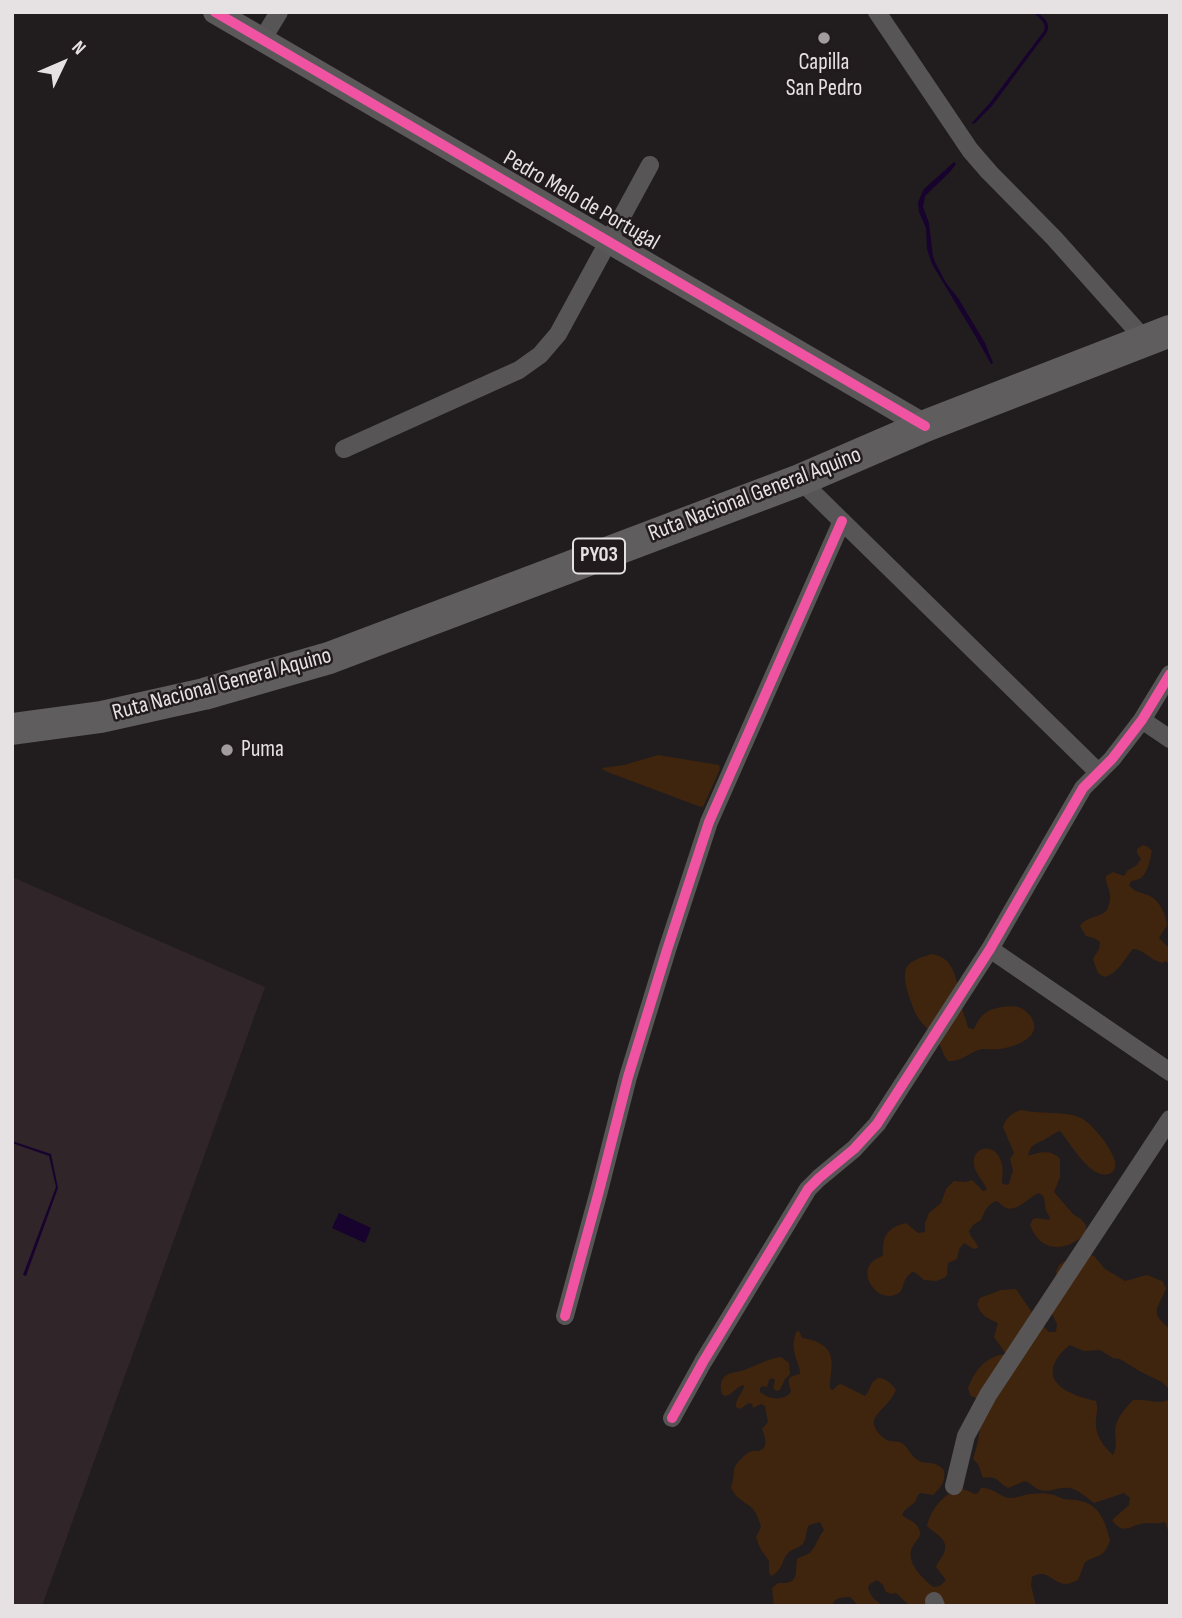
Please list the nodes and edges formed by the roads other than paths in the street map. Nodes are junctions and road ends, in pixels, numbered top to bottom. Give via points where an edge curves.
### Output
1 (215, 12) edge
2 (279, 12) edge
3 (877, 12) edge
4 (262, 40) junction
5 (650, 165) dead end
6 (608, 241) junction
7 (1158, 336) edge
8 (925, 426) junction
9 (344, 449) dead end
10 (800, 480) junction
11 (842, 522) junction
12 (1170, 674) edge
13 (1142, 720) junction
14 (13, 728) edge
15 (1170, 739) edge
16 (1098, 772) junction
17 (990, 948) junction
18 (1170, 1072) edge
19 (1170, 1119) edge
20 (565, 1316) dead end
21 (672, 1418) dead end
22 (954, 1486) dead end

1 - 4 street, Pedro Melo de Portugal
2 - 4 street
3 - 7 street via 989,172
4 - 6 street, Pedro Melo de Portugal
5 - 6 street
6 - 8 street, Pedro Melo de Portugal
6 - 9 street via 558,334 540,355 519,370
7 - 8 highway, Ruta Nacional General Aquino / PY03
8 - 10 highway, Ruta Nacional General Aquino / PY03
10 - 11 street
10 - 14 highway, Ruta Nacional General Aquino / PY03 via 317,662 101,717
11 - 16 street
11 - 20 street via 709,822 628,1077
12 - 13 street
13 - 15 street
13 - 16 street
16 - 17 street via 1083,788
17 - 18 street
17 - 21 street via 877,1124 808,1189
19 - 22 street via 988,1395 966,1436

